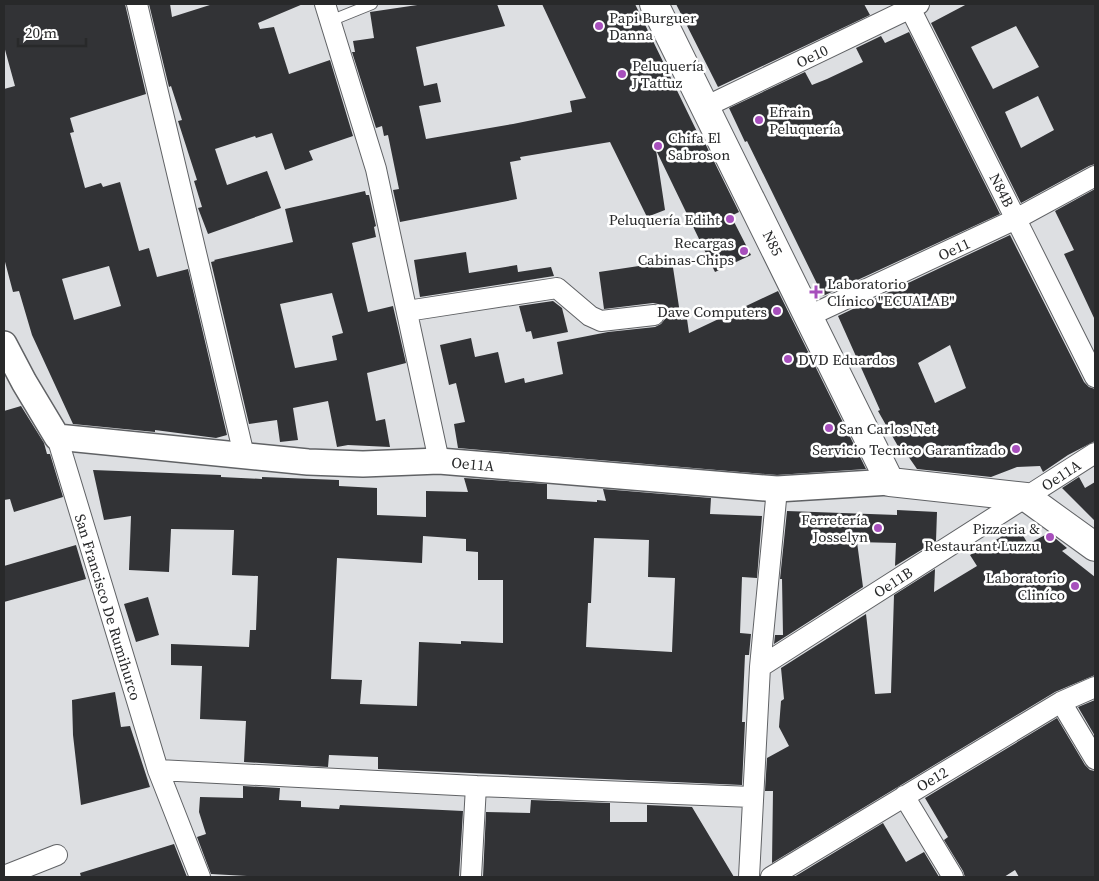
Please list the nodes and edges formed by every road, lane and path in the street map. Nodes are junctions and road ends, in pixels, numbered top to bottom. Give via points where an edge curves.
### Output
1 (137, 4) edge
2 (372, 4) edge
3 (654, 4) edge
4 (912, 5) edge
5 (328, 13) edge
6 (705, 107) junction
7 (1095, 176) edge
8 (1016, 219) junction
9 (407, 311) junction
10 (654, 315) dead end
11 (809, 316) junction
12 (4, 344) edge
13 (1095, 377) edge
14 (57, 437) junction
15 (1095, 453) edge
16 (244, 455) junction
17 (439, 461) junction
18 (890, 482) junction
19 (777, 488) junction
20 (1026, 497) junction
21 (1095, 547) edge
22 (760, 667) junction
23 (1095, 687) edge
24 (1061, 702) junction
25 (1095, 759) edge
26 (158, 770) junction
27 (476, 786) junction
28 (904, 796) junction
29 (752, 798) junction
30 (57, 856) dead end
31 (4, 876) edge
32 (200, 877) edge
33 (471, 877) edge
34 (749, 877) edge
35 (771, 877) edge
36 (953, 877) edge

1 - 16 street
2 - 5 lane
3 - 6 main road, N85
4 - 6 street, Oe10
4 - 8 street, N84B
5 - 9 street via 376,169
6 - 11 main road, N85
7 - 8 street, Oe11
8 - 11 street, Oe11
8 - 13 street, N84B
9 - 10 street via 557,288 590,316 601,321
9 - 17 street
11 - 18 main road, N85
12 - 14 street, San Francisco De Rumihurco
14 - 16 street, Oe11A
14 - 26 street, San Francisco De Rumihurco
15 - 20 street, Oe11A
16 - 17 street, Oe11A via 363,464
17 - 19 street, Oe11A
18 - 19 street, Oe11A
18 - 20 main road
19 - 22 street
20 - 21 main road
20 - 22 street, Oe11B
22 - 29 street
23 - 24 street, Oe12
24 - 25 street
24 - 28 street, Oe12
26 - 27 street
26 - 32 street, San Francisco De Rumihurco
27 - 29 street
27 - 33 street
28 - 35 street, Oe12
28 - 36 street
29 - 34 street
30 - 31 street

